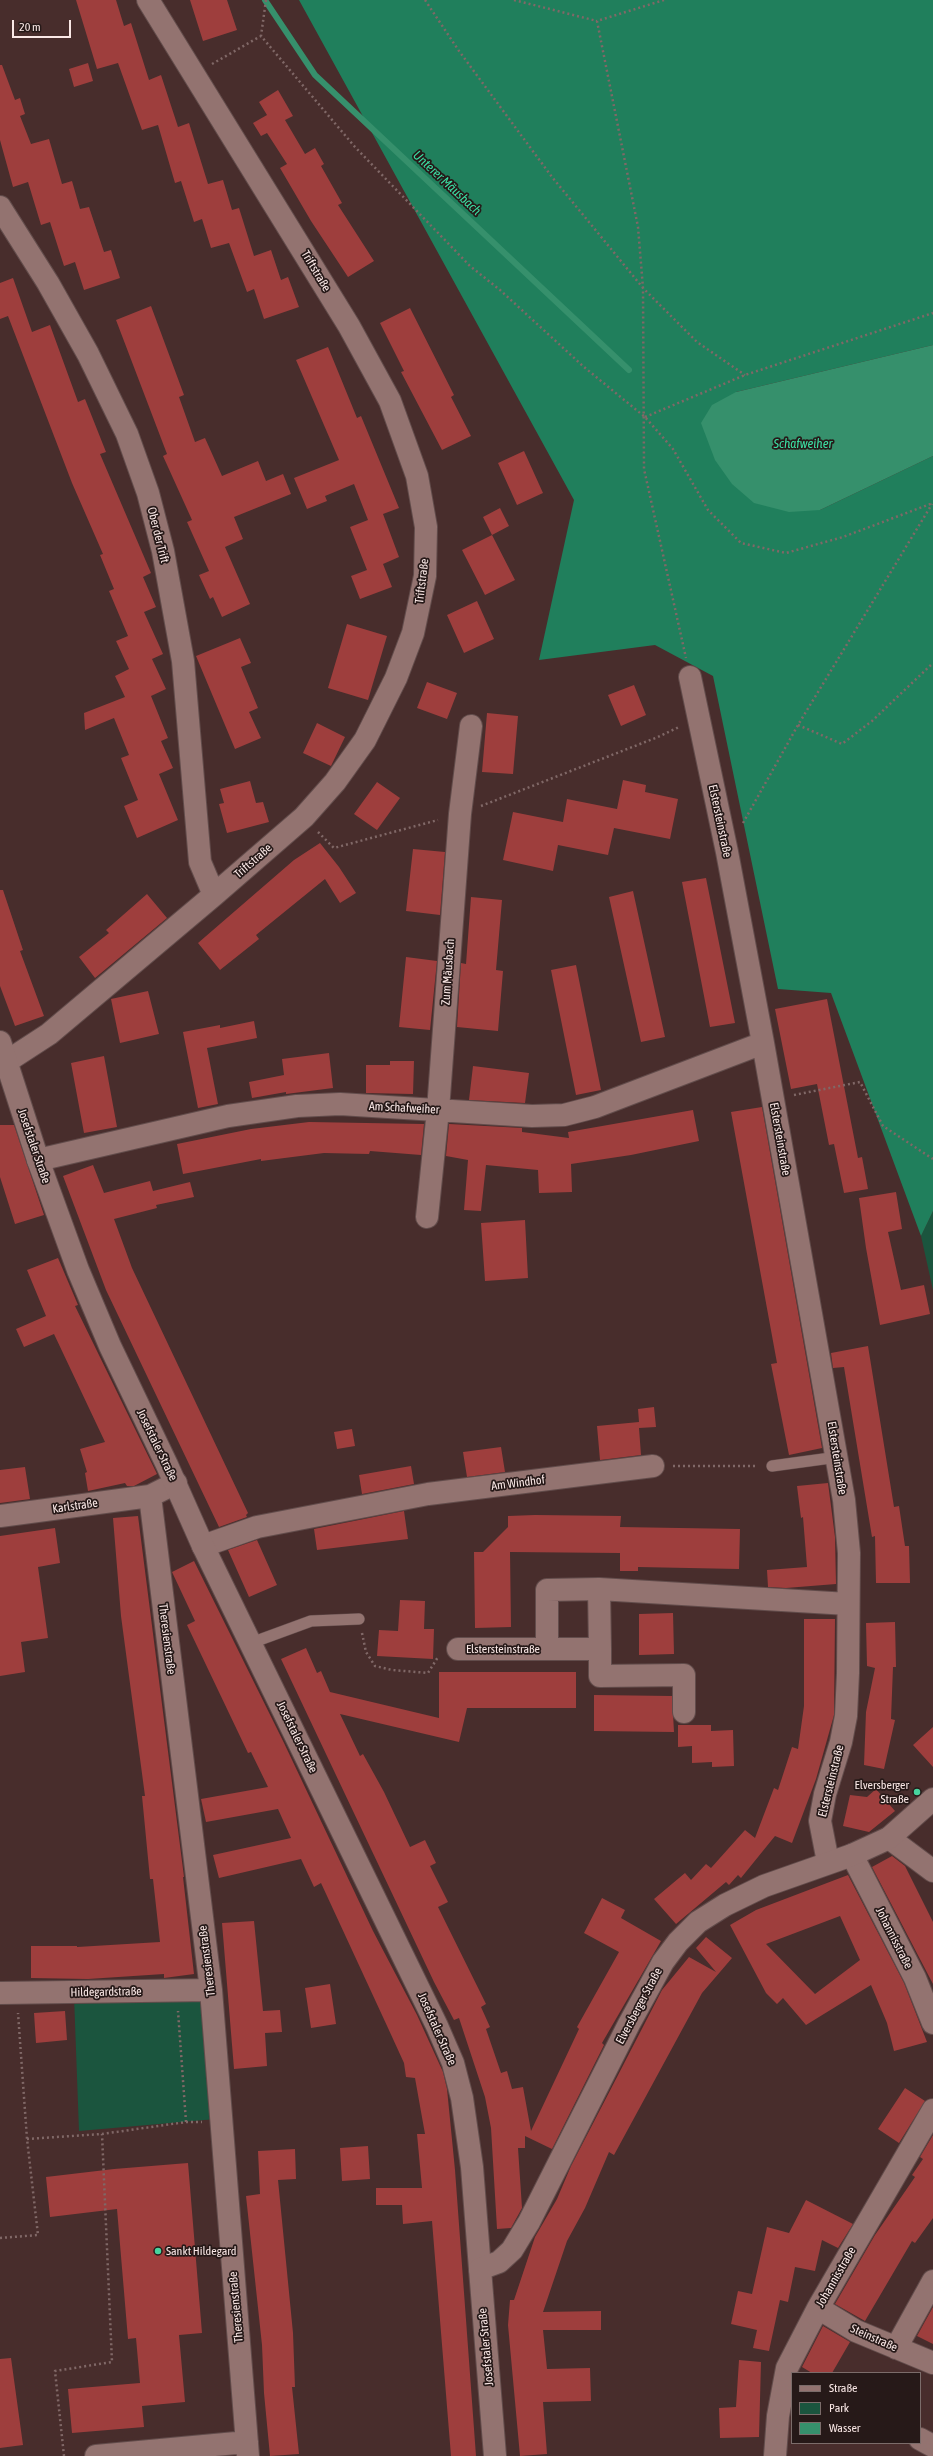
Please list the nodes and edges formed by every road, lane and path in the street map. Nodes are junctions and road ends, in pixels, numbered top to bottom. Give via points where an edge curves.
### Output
1 (148, 0) edge
2 (266, 0) edge
3 (425, 0) edge
4 (514, 0) edge
5 (664, 0) edge
6 (597, 20) junction
7 (261, 36) junction
8 (194, 74) junction
9 (0, 207) edge
10 (643, 288) junction
11 (933, 313) edge
12 (745, 375) junction
13 (644, 417) junction
14 (933, 504) edge
15 (933, 663) edge
16 (690, 677) joint
17 (697, 718) junction
18 (798, 725) junction
19 (471, 726) dead end
20 (460, 814) junction
21 (304, 817) junction
22 (727, 852) junction
23 (214, 895) junction
24 (763, 1043) junction
25 (3, 1052) edge
26 (773, 1099) junction
27 (10, 1103) edge
28 (438, 1110) junction
29 (933, 1159) edge
30 (38, 1160) junction
31 (427, 1217) dead end
32 (838, 1457) junction
33 (653, 1466) joint
34 (772, 1466) joint
35 (176, 1483) junction
36 (150, 1496) junction
37 (0, 1516) edge
38 (203, 1546) junction
39 (599, 1589) junction
40 (848, 1604) junction
41 (359, 1619) joint
42 (251, 1643) junction
43 (600, 1648) junction
44 (458, 1649) joint
45 (547, 1649) junction
46 (684, 1712) dead end
47 (933, 1799) edge
48 (888, 1838) junction
49 (852, 1855) junction
50 (828, 1862) junction
51 (933, 1871) edge
52 (211, 1990) junction
53 (176, 1991) junction
54 (8, 1993) edge
55 (933, 2023) edge
56 (931, 2120) edge
57 (102, 2134) junction
58 (28, 2139) junction
59 (0, 2238) edge
60 (480, 2269) junction
61 (933, 2281) edge
62 (818, 2308) junction
63 (896, 2348) junction
64 (933, 2363) edge
65 (793, 2370) edge
66 (791, 2376) edge
67 (921, 2440) edge
68 (933, 2446) edge
69 (247, 2449) edge
70 (64, 2456) edge
71 (96, 2456) edge
72 (495, 2456) edge
73 (775, 2456) edge

1 - 8 street, Triftstraße
2 - 7 path
3 - 10 path via 459,51 552,177
4 - 6 path
5 - 6 path
6 - 10 path via 638,228
7 - 8 path
7 - 13 path via 360,152 470,266
8 - 21 street, Triftstraße via 349,326 390,401 417,476 426,527 425,576 413,633 396,678 365,740 335,782
9 - 23 street, Ober der Trift via 48,283 88,354 126,434 148,493 163,552 183,661 200,862
10 - 12 path via 697,342
10 - 13 path
11 - 12 path
12 - 13 path
13 - 14 path via 673,449 708,510 741,543 786,553 843,537
13 - 16 path via 644,469
14 - 18 path
15 - 18 path via 872,721 842,744
16 - 17 street, Elstersteinstraße
17 - 20 path via 658,737
17 - 22 street, Elstersteinstraße
18 - 22 path
19 - 20 street, Zum Mäusbach
20 - 21 path via 334,848
20 - 28 street, Zum Mäusbach
21 - 23 street, Triftstraße
22 - 24 street, Elstersteinstraße
23 - 25 street, Triftstraße via 49,1034
24 - 26 street, Elstersteinstraße
24 - 28 street, Am Schafweiher via 595,1107 564,1115 532,1116
25 - 27 street, Josefstaler Straße
26 - 29 path via 860,1082 883,1126
26 - 32 street, Elstersteinstraße
27 - 30 street, Josefstaler Straße
28 - 30 street, Am Schafweiher via 340,1104 297,1106 228,1116
28 - 31 street, Zum Mäusbach
30 - 35 street, Josefstaler Straße via 78,1270 110,1346
32 - 34 lane
32 - 40 street, Elstersteinstraße via 847,1525
33 - 34 path
33 - 38 street, Am Windhof via 428,1494 258,1527
35 - 36 street
35 - 38 street, Josefstaler Straße
36 - 37 street, Karlstraße
36 - 52 street, Theresienstraße
38 - 42 street, Josefstaler Straße
39 - 40 street, Elstersteinstraße
39 - 43 street
39 - 45 street, Elstersteinstraße via 547,1590
40 - 50 street, Elstersteinstraße via 846,1716 820,1821
41 - 42 lane via 311,1621
41 - 44 path via 366,1652 375,1666 428,1673 443,1649
42 - 60 street, Josefstaler Straße via 453,2063 462,2098 472,2167
43 - 45 street, Elstersteinstraße
43 - 46 street via 600,1676 684,1676
44 - 45 street, Elstersteinstraße
47 - 48 street, Elversberger Straße
48 - 49 street, Elversberger Straße
48 - 51 street
49 - 50 street, Elversberger Straße
49 - 55 street, Johannisstraße via 915,1978
50 - 60 street, Elversberger Straße via 764,1886 725,1905 698,1922 678,1942 663,1962 628,2024 529,2222 512,2250 499,2262
52 - 53 street, Hildegardstraße
52 - 69 street, Theresienstraße
53 - 54 street, Hildegardstraße
53 - 57 path via 186,2122
54 - 58 path
56 - 62 street, Johannisstraße
57 - 58 path
57 - 70 path via 112,2362 55,2371
58 - 59 path via 38,2235
60 - 72 street, Josefstaler Straße
61 - 63 street
62 - 63 street, Steinstraße via 856,2331
62 - 65 street, Johannisstraße
63 - 64 street, Steinstraße
66 - 73 street, Johannisstraße via 778,2416
67 - 68 street
69 - 71 street

